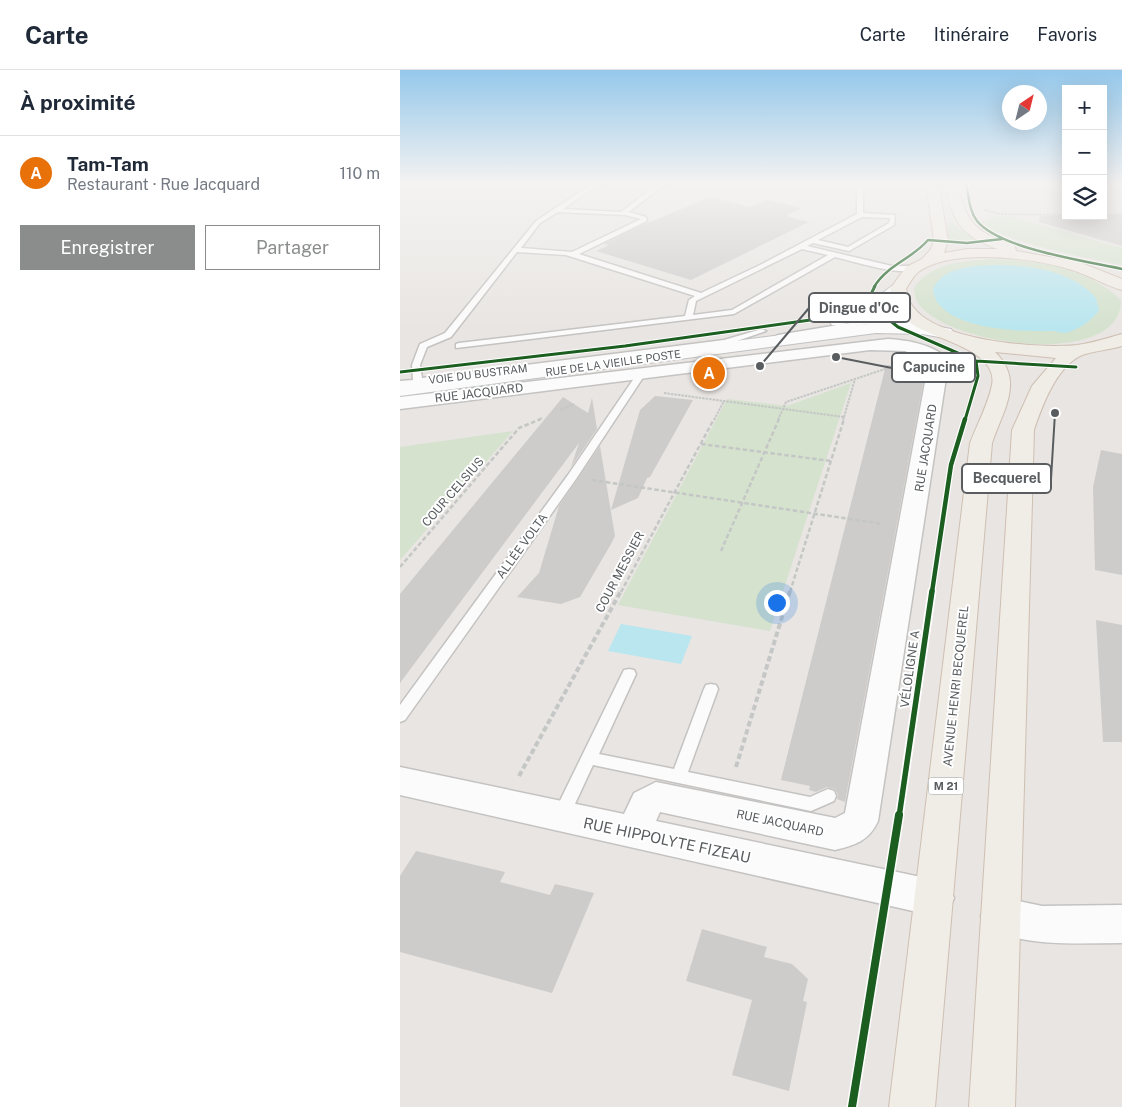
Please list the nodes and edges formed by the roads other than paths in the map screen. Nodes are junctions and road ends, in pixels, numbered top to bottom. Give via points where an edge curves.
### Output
1 (529, 232) edge
2 (619, 232) edge
3 (828, 232) edge
4 (878, 232) edge
5 (940, 232) edge
6 (975, 232) edge
7 (812, 241) junction
8 (798, 249) junction
9 (514, 250) junction
10 (572, 255) junction
11 (1035, 256) junction
12 (829, 257) junction
13 (921, 265) junction
14 (1121, 282) edge
15 (899, 286) junction
16 (701, 296) junction
17 (688, 318) junction
18 (923, 322) junction
19 (945, 333) junction
20 (755, 338) junction
21 (970, 342) junction
22 (1119, 342) edge
23 (459, 346) dead end
24 (1075, 351) junction
25 (642, 373) junction
26 (409, 383) edge
27 (400, 403) edge
28 (629, 674) dead end
29 (711, 689) dead end
30 (400, 716) edge
31 (589, 758) junction
32 (679, 776) junction
33 (400, 781) edge
34 (828, 796) dead end
35 (560, 817) junction
36 (634, 833) junction
37 (935, 898) junction
38 (1000, 916) junction
39 (1122, 924) edge
40 (912, 1107) edge
41 (992, 1107) edge

1 - 9 lane
2 - 10 lane
3 - 7 lane
4 - 7 lane via 849,249
5 - 13 main road via 938,250
6 - 11 main road via 989,241
7 - 8 lane
8 - 12 lane
8 - 16 lane
9 - 10 lane via 562,251
9 - 26 lane via 448,335 423,346
10 - 16 lane
11 - 13 main road via 976,253 949,256
11 - 14 main road via 1083,266
12 - 13 lane via 892,268
12 - 15 lane via 894,277
12 - 17 lane via 738,312
13 - 15 main road
15 - 18 main road via 898,296 902,303
15 - 20 main road, RUE DE LA VIEILLE POSTE via 885,302 860,315
16 - 17 lane via 692,301
17 - 23 lane
18 - 19 main road
18 - 20 lane via 868,322
19 - 20 main road, RUE DE LA VIEILLE POSTE via 890,326
19 - 21 main road
20 - 26 main road, RUE DE LA VIEILLE POSTE
21 - 24 main road via 1023,351
21 - 37 main road, AVENUE HENRI BECQUEREL / M 21 via 996,364 1003,378 982,443
22 - 24 main road
24 - 38 main road via 1053,369 1038,389 1023,430
25 - 27 street, RUE JACQUARD
25 - 30 lane, ALLÉE VOLTA via 572,477
25 - 36 street, RUE JACQUARD via 894,343 932,354 939,365 861,821 851,830 835,834 656,797 646,803
28 - 31 lane
29 - 32 lane
31 - 32 lane
31 - 35 lane
32 - 34 lane via 811,804
33 - 35 street, RUE HIPPOLYTE FIZEAU
35 - 36 street, RUE HIPPOLYTE FIZEAU
36 - 37 street, RUE HIPPOLYTE FIZEAU
37 - 40 main road, AVENUE HENRI BECQUEREL / M 21
38 - 39 street via 1042,925
38 - 41 main road

